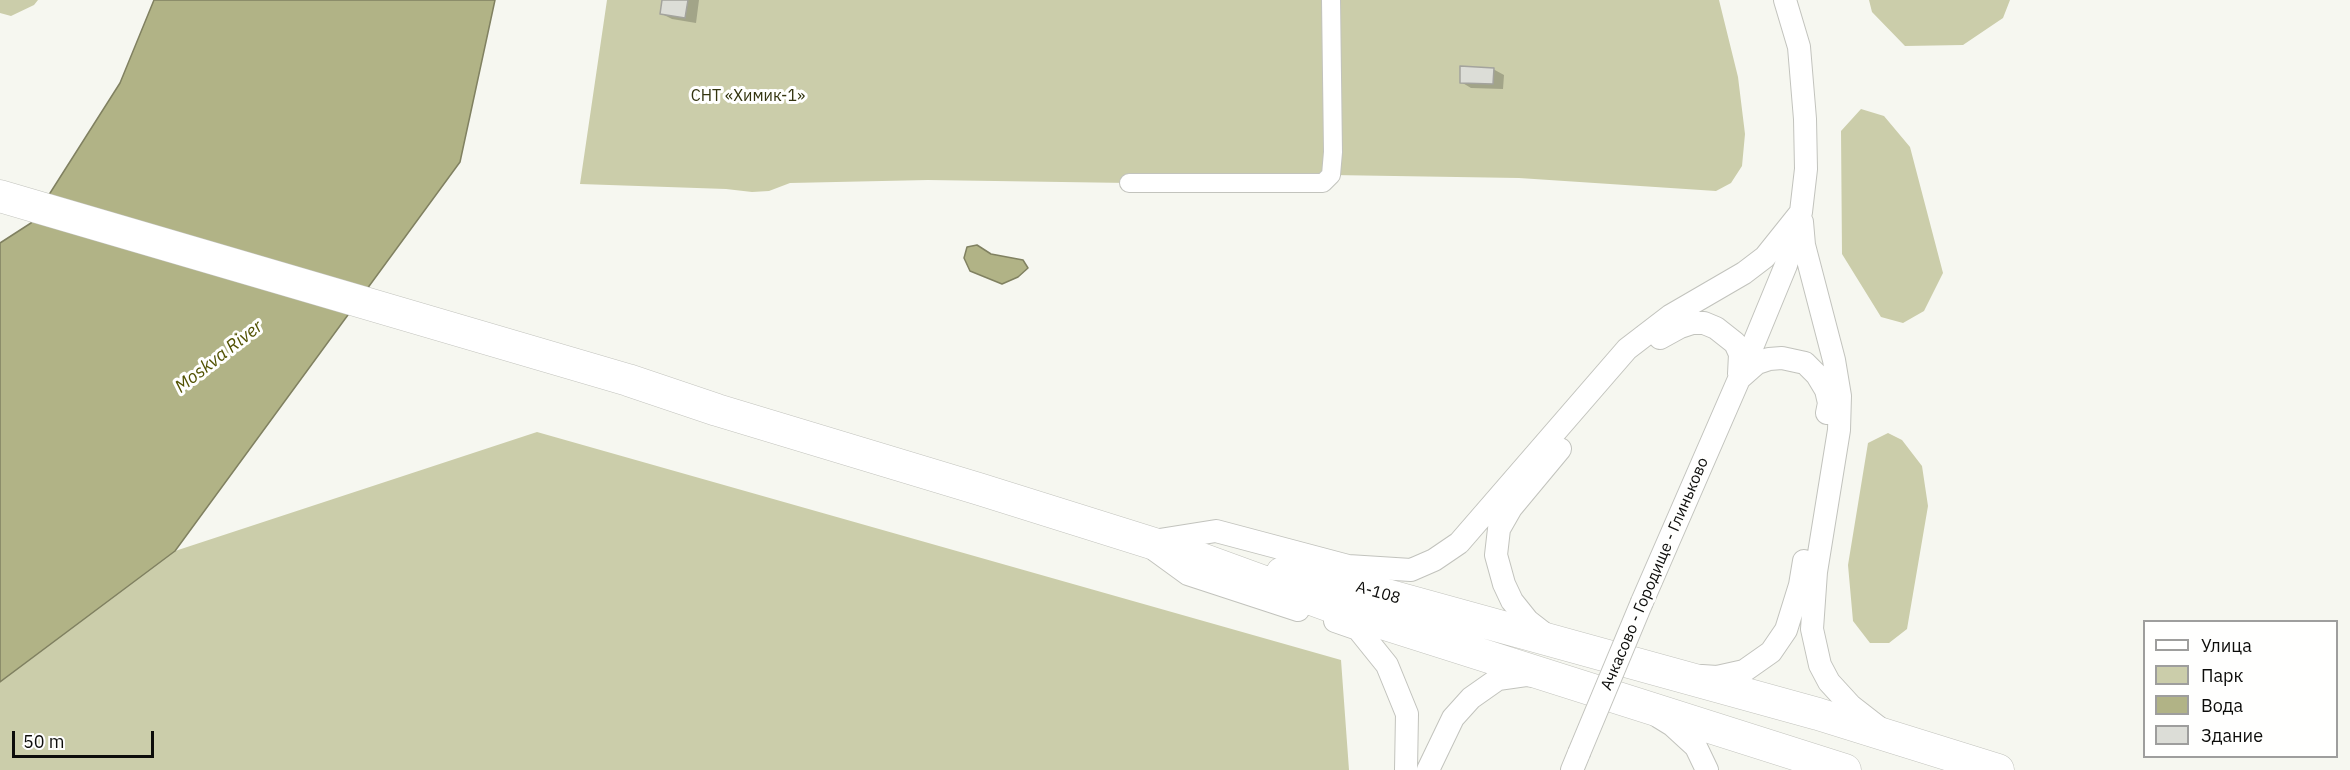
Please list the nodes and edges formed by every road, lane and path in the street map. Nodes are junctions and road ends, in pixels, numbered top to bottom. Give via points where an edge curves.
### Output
1 (1331, 0) edge
2 (1785, 0) edge
3 (1129, 183) dead end
4 (0, 196) edge
5 (1801, 212) junction
6 (1739, 379) junction
7 (1144, 542) junction
8 (1196, 558) junction
9 (1556, 643) junction
10 (1664, 673) junction
11 (1562, 680) junction
12 (1645, 708) junction
13 (1888, 734) junction
14 (1576, 762) edge
15 (1406, 770) edge
16 (1428, 770) edge
17 (1707, 770) edge
18 (1845, 770) edge
19 (1998, 770) edge

1 - 3 street via 1333,152 1331,175 1323,183
2 - 5 street via 1799,47 1805,119 1806,169
4 - 7 highway, А-108 via 628,380
5 - 6 street, Ачкасово - Городище - Глиньково via 1786,264
5 - 7 street via 1765,257 1670,316 1627,349 1459,543 1434,561 1411,570 1348,566 1216,531
5 - 13 street via 1804,245 1840,396 1839,430 1816,573 1812,629 1820,665 1829,682 1851,706
6 - 9 street via 1740,354 1727,335 1704,323 1680,327 1637,356 1511,508 1499,529 1496,555 1504,584 1528,621
6 - 10 street via 1757,363 1782,358 1805,363 1826,390 1829,403 1800,585 1786,630 1771,652 1744,671 1717,677
6 - 14 street, Ачкасово - Городище - Глиньково, bridge
7 - 8 highway, А-108
7 - 15 street via 1188,574 1358,629 1387,665 1407,714
8 - 9 highway, А-108 / А-108 via 1350,585
8 - 11 highway, А-108 via 1344,611
9 - 10 highway, А-108
10 - 13 highway, А-108
11 - 12 highway, А-108
11 - 16 street via 1526,675 1498,679 1471,698 1453,718
12 - 17 street via 1696,747
12 - 18 highway, А-108
13 - 19 highway, А-108

